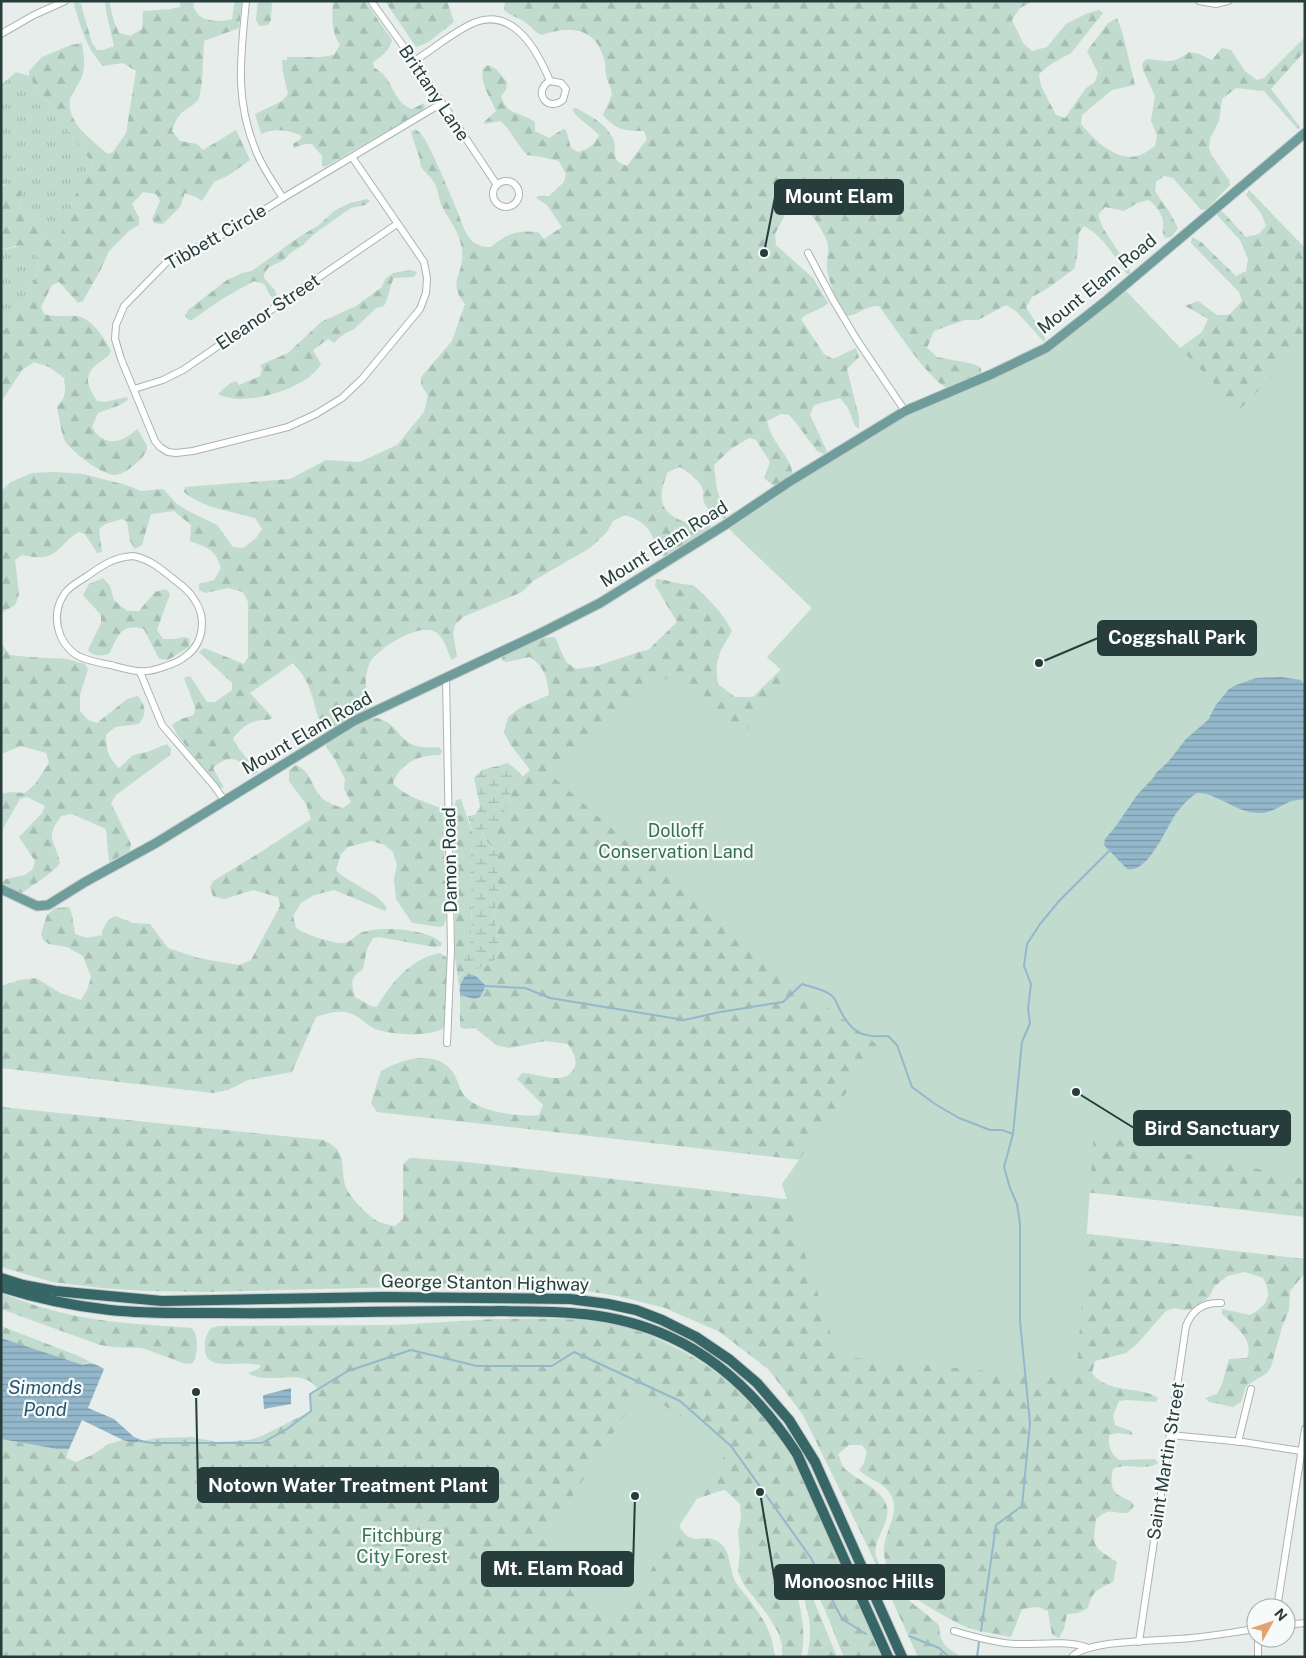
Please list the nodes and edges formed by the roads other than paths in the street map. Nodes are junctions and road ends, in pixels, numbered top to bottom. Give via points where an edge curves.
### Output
1 (65, 1) edge
2 (246, 1) edge
3 (371, 1) edge
4 (1199, 1) edge
5 (1228, 1) edge
6 (1, 34) edge
7 (414, 61) junction
8 (550, 81) dead end
9 (442, 103) junction
10 (1305, 133) edge
11 (352, 157) junction
12 (497, 185) junction
13 (283, 198) junction
14 (397, 224) junction
15 (808, 253) dead end
16 (134, 389) junction
17 (906, 411) junction
18 (140, 672) junction
19 (446, 677) junction
20 (224, 800) junction
21 (1, 889) edge
22 (448, 1043) dead end
23 (1, 1278) edge
24 (1, 1287) edge
25 (1221, 1303) dead end
26 (1251, 1389) dead end
27 (1305, 1429) edge
28 (1170, 1435) junction
29 (1238, 1442) junction
30 (1301, 1451) junction
31 (1279, 1598) edge
32 (1246, 1630) edge
33 (954, 1632) dead end
34 (1139, 1642) junction
35 (1087, 1648) junction
36 (888, 1657) edge
37 (902, 1657) edge
38 (1072, 1657) edge

1 - 6 street
2 - 13 street via 240,64 242,106 258,156
3 - 7 street, Brittany Lane
4 - 5 street via 1216,4
7 - 8 street via 464,28 478,22 501,21 518,29
7 - 9 street, Brittany Lane
9 - 11 street
9 - 12 street, Brittany Lane
10 - 17 main road, Mount Elam Road via 1058,340 992,374
11 - 13 street, Tibbett Circle
11 - 14 street, Tibbett Circle
12 - 12 street, Brittany Lane via 493,195 496,203 503,207 514,204 518,196 514,184 505,182
13 - 16 street, Tibbett Circle via 232,230 167,262 124,306 114,334
14 - 16 street, Eleanor Street via 183,370
14 - 16 street, Tibbett Circle via 424,262 426,292 420,309 362,379 342,398 288,427 176,453 168,452 155,441
15 - 17 street via 857,340
17 - 19 main road, Mount Elam Road via 600,603
18 - 18 street via 154,671 190,654 198,641 202,620 190,593 147,560 126,556 105,564 69,589 59,605 57,624 63,642 77,655
18 - 20 street via 162,725
19 - 20 main road, Mount Elam Road via 354,721
19 - 22 street, Damon Road via 451,950
20 - 21 main road, Mount Elam Road via 156,844 48,905 37,906
23 - 37 highway, George Stanton Highway via 55,1291 162,1301 384,1297 564,1299 636,1310 662,1320 696,1337 736,1364 757,1382 789,1420 814,1462
24 - 36 highway, George Stanton Highway via 70,1304 131,1312 582,1313 615,1318 670,1336 730,1374 757,1401 797,1454
25 - 28 street, Saint Martin Street via 1200,1307 1188,1318
26 - 29 street
27 - 30 street
28 - 29 street
28 - 34 street, Saint Martin Street
29 - 30 street
30 - 31 street
32 - 34 street
33 - 35 street via 1018,1644 1073,1643
34 - 35 street
35 - 38 street

